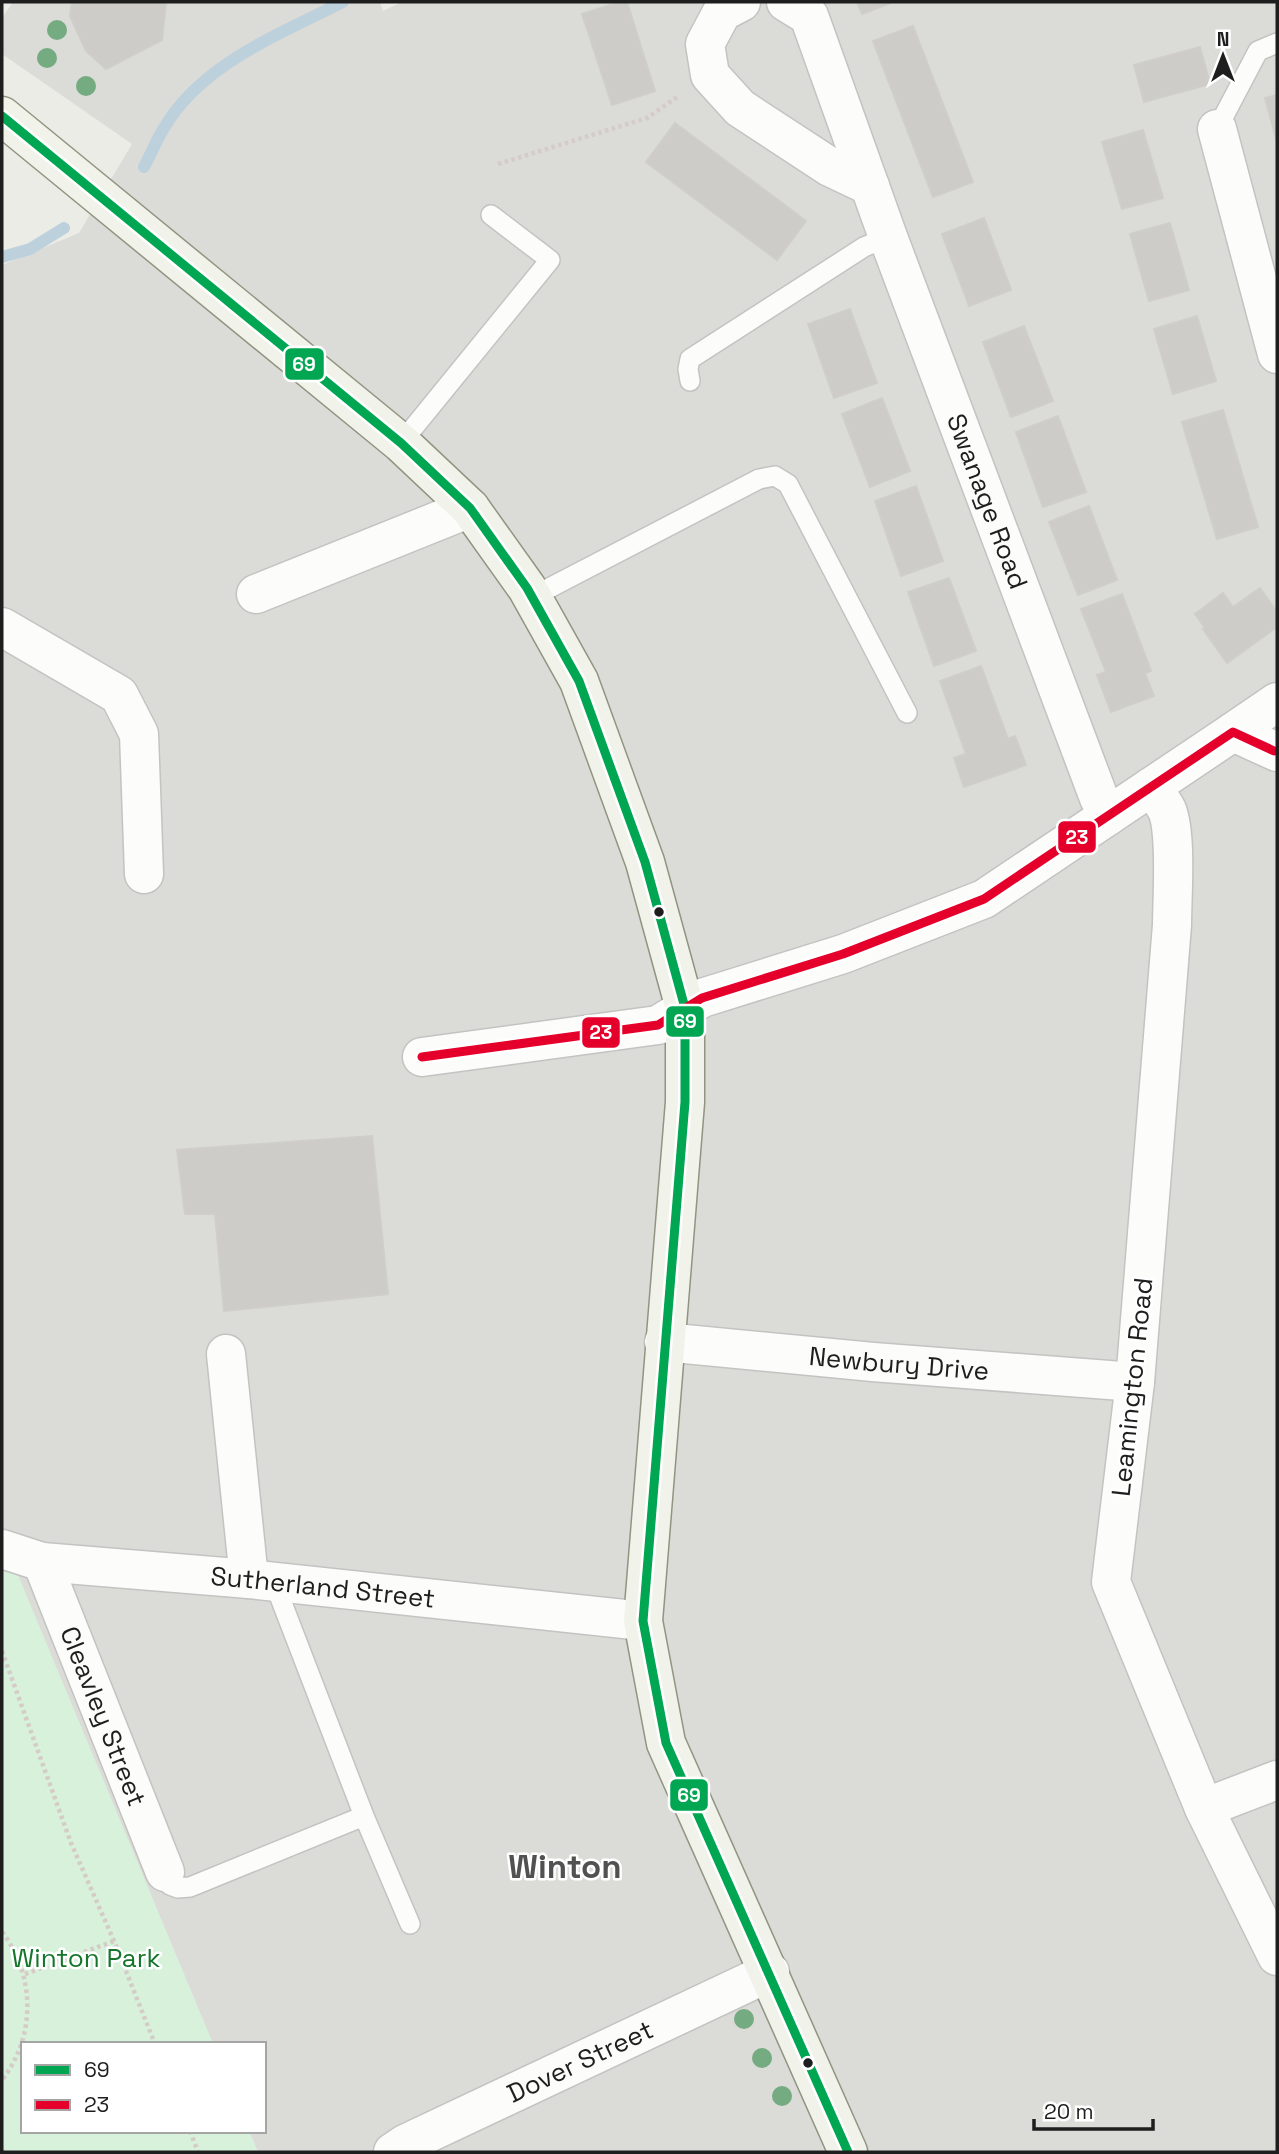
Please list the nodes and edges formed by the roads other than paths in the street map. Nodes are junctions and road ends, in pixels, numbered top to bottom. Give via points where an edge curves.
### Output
1 (741, 2) edge
2 (786, 2) edge
3 (1277, 43) edge
4 (2, 116) edge
5 (1217, 129) joint
6 (870, 186) junction
7 (491, 215) dead end
8 (888, 236) junction
9 (1270, 303) edge
10 (1277, 354) edge
11 (690, 381) dead end
12 (401, 443) junction
13 (470, 508) junction
14 (256, 594) dead end
15 (532, 597) junction
16 (2, 627) edge
17 (1277, 702) edge
18 (906, 713) dead end
19 (1233, 732) junction
20 (1277, 752) edge
21 (1151, 787) junction
22 (1108, 816) junction
23 (144, 874) dead end
24 (685, 1008) junction
25 (422, 1057) dead end
26 (664, 1342) junction
27 (226, 1354) dead end
28 (1135, 1382) junction
29 (2, 1549) edge
30 (42, 1562) junction
31 (261, 1580) junction
32 (643, 1621) junction
33 (1277, 1780) edge
34 (1204, 1808) junction
35 (364, 1816) junction
36 (165, 1872) joint
37 (410, 1924) dead end
38 (1277, 1956) edge
39 (770, 1972) junction
40 (393, 2152) edge
41 (848, 2152) edge

1 - 6 street via 722,12 705,44 710,75 740,108 830,167
2 - 6 street, Swanage Road via 809,16
3 - 5 lane via 1258,51
4 - 12 main road
5 - 9 street
6 - 8 street, Swanage Road
7 - 12 lane via 550,260
8 - 11 lane via 863,247 690,359
8 - 22 street, Swanage Road
9 - 10 street
12 - 13 main road
13 - 14 street
13 - 15 main road
15 - 18 lane via 759,479 775,476 788,484
15 - 24 main road via 579,681 645,862
16 - 23 street via 119,695 139,734
17 - 19 street
19 - 20 street
19 - 21 street
21 - 22 street
21 - 28 street, Leamington Road via 1170,821 1172,925
22 - 24 street via 984,899 843,954 702,998
24 - 25 street via 658,1025
24 - 26 main road via 685,1102
26 - 28 street, Newbury Drive
26 - 32 main road
27 - 31 street
28 - 34 street, Leamington Road via 1111,1582
29 - 30 street, Sutherland Street
30 - 31 street, Sutherland Street
30 - 36 street, Cleavley Street
31 - 32 street, Sutherland Street
31 - 35 lane
32 - 39 main road via 666,1743
33 - 34 street
34 - 38 street, Leamington Road
35 - 36 lane via 190,1887 170,1885
35 - 37 lane
39 - 40 street, Dover Street
39 - 41 main road

